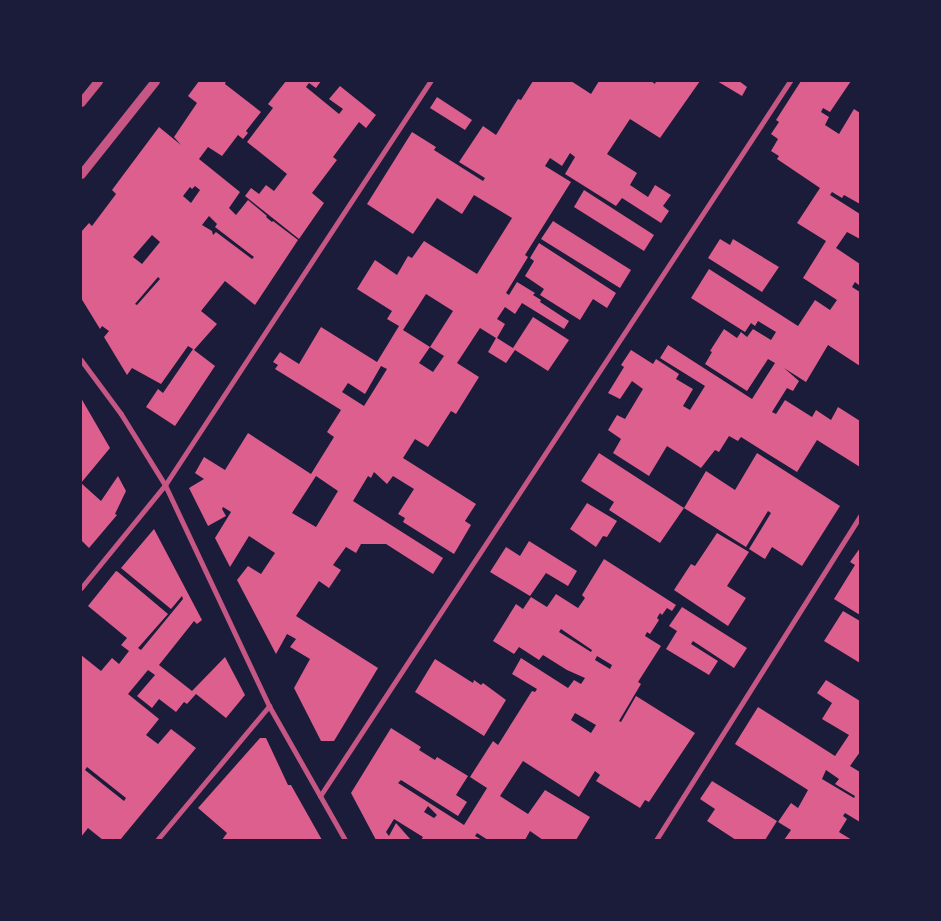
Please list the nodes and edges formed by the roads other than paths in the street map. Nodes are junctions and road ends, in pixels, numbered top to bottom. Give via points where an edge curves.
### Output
1 (98, 81) edge
2 (155, 81) edge
3 (430, 81) edge
4 (790, 81) edge
5 (81, 102) edge
6 (81, 174) edge
7 (81, 360) edge
8 (165, 486) junction
9 (860, 516) edge
10 (81, 588) edge
11 (269, 706) junction
12 (320, 796) junction
13 (157, 840) edge
14 (345, 840) edge
15 (656, 840) edge

1 - 5 street
2 - 6 street
3 - 8 street
4 - 12 street
7 - 8 street via 121,414
8 - 10 street
8 - 11 street
9 - 15 street
11 - 12 street
11 - 13 street
12 - 14 street

